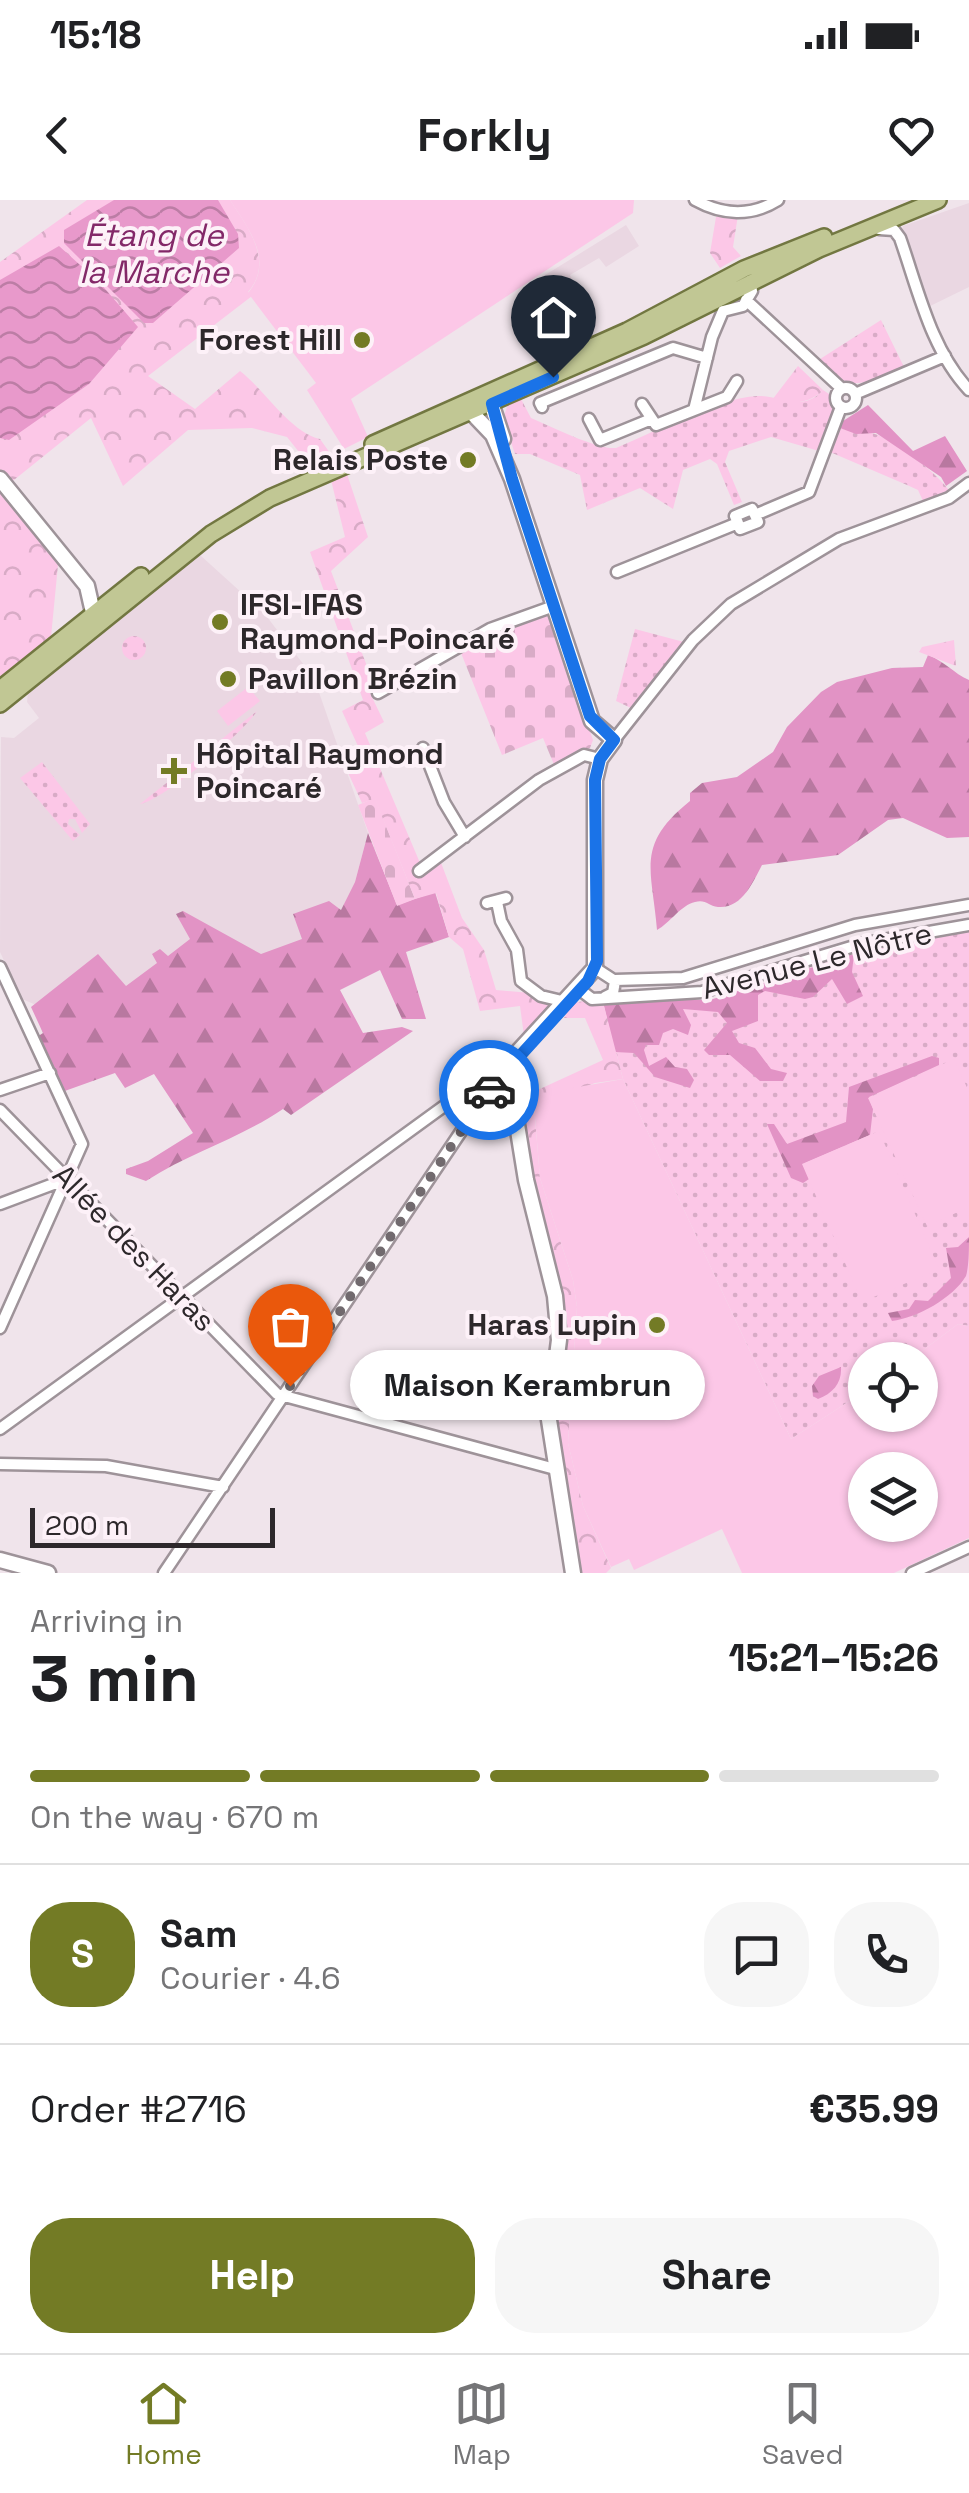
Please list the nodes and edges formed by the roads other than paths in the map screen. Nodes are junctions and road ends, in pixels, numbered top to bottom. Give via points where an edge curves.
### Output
1 (695, 200) edge
2 (778, 200) edge
3 (938, 200) edge
4 (876, 224) junction
5 (857, 232) junction
6 (746, 287) junction
7 (718, 307) junction
8 (708, 355) junction
9 (945, 356) junction
10 (737, 381) dead end
11 (839, 390) junction
12 (969, 390) edge
13 (855, 394) junction
14 (642, 404) dead end
15 (542, 406) dead end
16 (482, 407) junction
17 (841, 407) junction
18 (694, 410) junction
19 (589, 419) dead end
20 (649, 420) junction
21 (0, 479) edge
22 (512, 479) junction
23 (969, 482) edge
24 (617, 572) dead end
25 (100, 602) junction
26 (554, 606) junction
27 (0, 688) edge
28 (378, 693) dead end
29 (0, 704) edge
30 (614, 740) junction
31 (423, 748) dead end
32 (600, 759) junction
33 (466, 837) junction
34 (419, 871) dead end
35 (497, 901) dead end
36 (969, 905) edge
37 (969, 925) edge
38 (0, 967) edge
39 (595, 968) junction
40 (615, 980) junction
41 (579, 990) junction
42 (604, 998) junction
43 (566, 1002) junction
44 (511, 1064) junction
45 (50, 1073) junction
46 (491, 1087) junction
47 (0, 1090) edge
48 (0, 1110) edge
49 (66, 1178) junction
50 (0, 1204) edge
51 (182, 1298) junction
52 (0, 1328) edge
53 (283, 1396) junction
54 (0, 1428) edge
55 (0, 1464) edge
56 (555, 1469) junction
57 (222, 1488) junction
58 (969, 1547) edge
59 (0, 1560) edge
60 (48, 1573) edge
61 (164, 1573) edge
62 (573, 1573) edge
63 (912, 1573) edge

1 - 2 street via 738,213
3 - 4 main road
4 - 5 main road
4 - 6 main road via 784,251
5 - 6 main road
5 - 9 street via 884,228 900,238
6 - 7 main road
6 - 7 street
6 - 11 street
6 - 16 main road via 627,331
7 - 8 street
7 - 16 main road
8 - 15 street via 674,348
8 - 18 street
9 - 12 street
9 - 13 street
10 - 18 street via 726,397
11 - 13 street
11 - 17 street
13 - 17 street via 854,404
14 - 20 street
16 - 22 street
16 - 22 street
16 - 25 main road via 247,511
16 - 25 main road via 285,480 220,516
17 - 24 street via 809,492 755,515 758,522 740,529 738,523
18 - 20 street via 662,425
19 - 20 street via 600,440
21 - 25 street
22 - 26 street
23 - 30 street via 943,500 839,539 731,604 693,640
25 - 27 main road
25 - 29 main road
26 - 28 street via 490,629
26 - 30 street via 592,721
30 - 32 street
31 - 33 street
32 - 33 street via 584,755 544,776
32 - 39 street
33 - 34 street
35 - 43 street via 522,981 536,994
36 - 40 street, Avenue Le Nôtre via 855,925 683,978
37 - 42 street, Avenue Le Nôtre via 861,944 702,992
38 - 45 street
39 - 40 street
39 - 41 street
40 - 42 street
41 - 42 street, Avenue Le Nôtre
41 - 43 street
43 - 44 street
44 - 46 street
44 - 56 street via 526,1180 556,1307 559,1340 549,1420
45 - 47 street
45 - 49 street via 82,1144
46 - 51 street via 480,1083 462,1093
46 - 53 street
48 - 49 street, Allée des Haras
49 - 50 street
49 - 51 street, Allée des Haras
49 - 52 street
51 - 53 street, Allée des Haras
51 - 54 street
53 - 56 street, Allée des Haras
53 - 57 street
55 - 57 street via 106,1466
56 - 62 street
57 - 61 street
58 - 63 street
59 - 60 street

